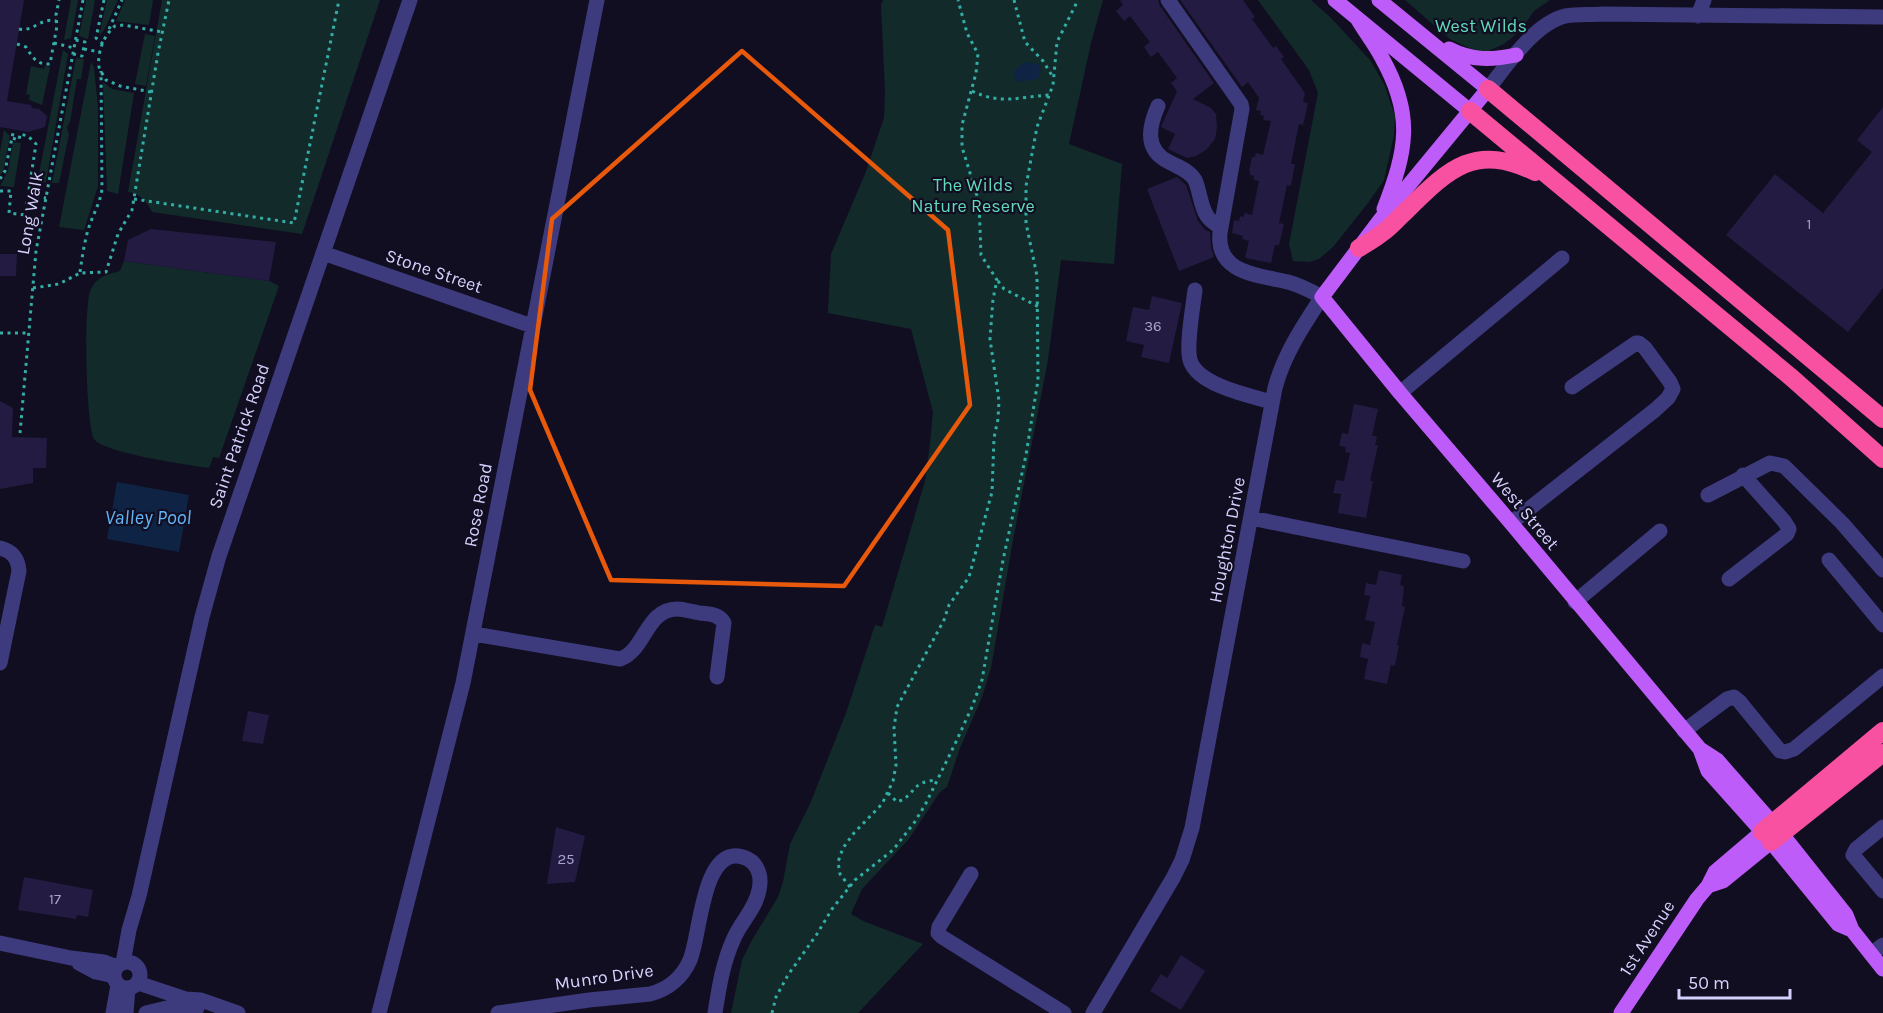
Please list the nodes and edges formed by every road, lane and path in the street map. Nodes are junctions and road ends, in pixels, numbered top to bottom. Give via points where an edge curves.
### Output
1 (59, 0) edge
2 (83, 0) edge
3 (104, 0) edge
4 (122, 0) edge
5 (169, 0) edge
6 (339, 0) edge
7 (410, 0) edge
8 (597, 0) edge
9 (958, 0) edge
10 (1014, 0) edge
11 (1078, 0) edge
12 (1168, 0) edge
13 (1335, 0) edge
14 (1379, 0) edge
15 (1704, 0) edge
16 (1698, 16) junction
17 (1883, 17) edge
18 (1357, 18) junction
19 (56, 21) junction
20 (20, 29) dead end
21 (109, 31) junction
22 (162, 32) junction
23 (1423, 35) junction
24 (75, 40) junction
25 (17, 44) dead end
26 (54, 44) junction
27 (102, 44) junction
28 (74, 48) junction
29 (84, 49) junction
30 (100, 52) junction
31 (73, 54) junction
32 (1516, 54) junction
33 (100, 70) junction
34 (1053, 78) junction
35 (1488, 89) junction
36 (972, 91) junction
37 (151, 92) junction
38 (1049, 95) junction
39 (1158, 106) dead end
40 (1470, 111) junction
41 (13, 133) dead end
42 (12, 138) junction
43 (0, 178) edge
44 (1556, 182) junction
45 (0, 191) edge
46 (29, 195) junction
47 (46, 198) junction
48 (134, 199) junction
49 (1380, 220) junction
50 (1221, 228) junction
51 (1359, 248) junction
52 (323, 253) junction
53 (1563, 258) dead end
54 (80, 273) junction
55 (997, 280) junction
56 (33, 288) junction
57 (1195, 290) dead end
58 (1322, 297) junction
59 (1039, 307) junction
60 (532, 326) junction
61 (0, 333) edge
62 (29, 333) junction
63 (1572, 387) dead end
64 (1400, 393) junction
65 (1272, 402) junction
66 (1883, 419) edge
67 (20, 433) dead end
68 (1883, 459) edge
69 (1743, 475) junction
70 (1708, 495) dead end
71 (1251, 518) junction
72 (1511, 523) junction
73 (1660, 531) dead end
74 (0, 548) edge
75 (1829, 560) dead end
76 (1463, 561) dead end
77 (1883, 570) edge
78 (1729, 579) dead end
79 (1575, 602) junction
80 (1883, 625) edge
81 (474, 634) junction
82 (0, 663) edge
83 (1883, 676) edge
84 (717, 677) dead end
85 (1684, 731) junction
86 (1883, 731) edge
87 (1883, 753) edge
88 (937, 780) junction
89 (888, 793) junction
90 (1883, 827) edge
91 (1772, 833) junction
92 (971, 874) dead end
93 (850, 887) junction
94 (1883, 891) edge
95 (0, 943) edge
96 (1877, 949) edge
97 (1883, 969) edge
98 (126, 975) junction
99 (233, 1011) edge
100 (113, 1013) edge
101 (126, 1013) edge
102 (146, 1013) edge
103 (379, 1013) edge
104 (498, 1013) edge
105 (715, 1013) edge
106 (772, 1013) edge
107 (1064, 1013) edge
108 (1093, 1013) edge
109 (1621, 1013) edge

1 - 19 path
2 - 24 path, Long Walk
3 - 27 path via 96,38
4 - 21 path
5 - 22 path
6 - 48 path via 294,223
7 - 52 street, Saint Patrick Road
8 - 60 street, Rose Road
9 - 36 path via 967,33 978,54
10 - 34 path via 1025,42 1044,61
11 - 34 path via 1057,42
12 - 50 street via 1241,104
13 - 18 main road
14 - 23 main road
15 - 16 street
16 - 17 street
16 - 32 street via 1566,16 1548,24
18 - 40 main road
18 - 49 main road via 1392,76 1404,120 1401,160
19 - 20 path
19 - 26 path
21 - 22 path via 124,25
21 - 27 path
22 - 37 path
23 - 32 main road via 1468,58
23 - 35 main road
24 - 28 path, Long Walk
24 - 29 path via 85,42
25 - 26 path via 26,47 34,59 47,64
26 - 28 path
27 - 30 path
28 - 31 path, Long Walk
29 - 30 path
29 - 31 path via 82,56
30 - 33 path
31 - 47 path, Long Walk
32 - 35 street
33 - 37 path via 114,85
33 - 54 path via 102,189 82,251
34 - 38 path
35 - 40 main road, Houghton Drive
35 - 66 highway
36 - 38 path via 1005,100
36 - 55 path via 962,125 962,147 979,202 981,255
37 - 48 path
38 - 59 path via 1037,127 1025,203
39 - 50 street via 1150,133 1153,146 1166,161 1192,176 1206,214
40 - 44 highway
40 - 49 main road, Houghton Drive
41 - 42 path
42 - 43 path
42 - 46 path via 19,140 20,134 24,134 36,144
44 - 51 highway via 1506,161 1469,162 1446,173 1383,233
44 - 68 highway
45 - 46 path via 11,191 9,213 26,215
46 - 47 path
47 - 56 path, Long Walk
48 - 54 path via 106,272
49 - 51 main road, Houghton Drive
50 - 58 street via 1221,248 1229,262 1247,273 1297,285
51 - 58 main road, Houghton Drive
52 - 60 street, Stone Street
52 - 98 street, Saint Patrick Road via 219,556 202,617 140,896 141,922
53 - 64 street
54 - 56 path via 59,284
55 - 59 path via 1004,289
55 - 89 path via 990,339 999,401 992,492 969,577 949,604 897,707 896,765
56 - 62 path, Long Walk
57 - 65 street via 1189,345 1196,372 1236,392
58 - 64 main road, West Street
58 - 65 street, Houghton Drive via 1286,358
59 - 88 path via 1038,380 982,680
60 - 81 street, Rose Road
61 - 62 path
62 - 67 path, Long Walk
63 - 72 street via 1639,343 1673,389 1655,410
64 - 72 main road, West Street
65 - 71 street, Houghton Drive
69 - 70 street
69 - 77 street via 1770,463 1784,466
69 - 78 street via 1789,529
71 - 76 street
71 - 108 street, Houghton Drive via 1185,850 1173,878
72 - 79 main road, West Street
73 - 79 street
74 - 82 street via 16,558 19,571
75 - 80 street
79 - 85 main road, West Street
81 - 84 street via 620,659 633,652 649,625 667,611 717,615 724,623
81 - 103 street, Rose Road
83 - 85 street via 1794,749 1785,752 1734,697
85 - 91 main road, West Street via 1700,750 1708,771
86 - 91 highway
87 - 91 highway via 1816,808
88 - 89 path via 918,784 904,800 897,802
88 - 93 path via 893,850
89 - 93 path via 843,848 838,862 840,874
90 - 94 street via 1853,855
91 - 96 main road, West Street via 1846,915 1852,930
91 - 109 main road, 1st Avenue via 1723,881 1708,886 1696,899
92 - 107 street via 938,933
93 - 106 path via 788,975
95 - 98 street via 104,962
96 - 97 main road, West Street
98 - 99 street via 186,999
98 - 100 street, Saint Patrick Road
98 - 101 street, Saint Patrick Road
99 - 102 street via 177,1007
104 - 105 street, Munro Drive via 650,994 671,985 692,955 715,869 725,859 738,856 754,863 760,875 760,889 727,956

